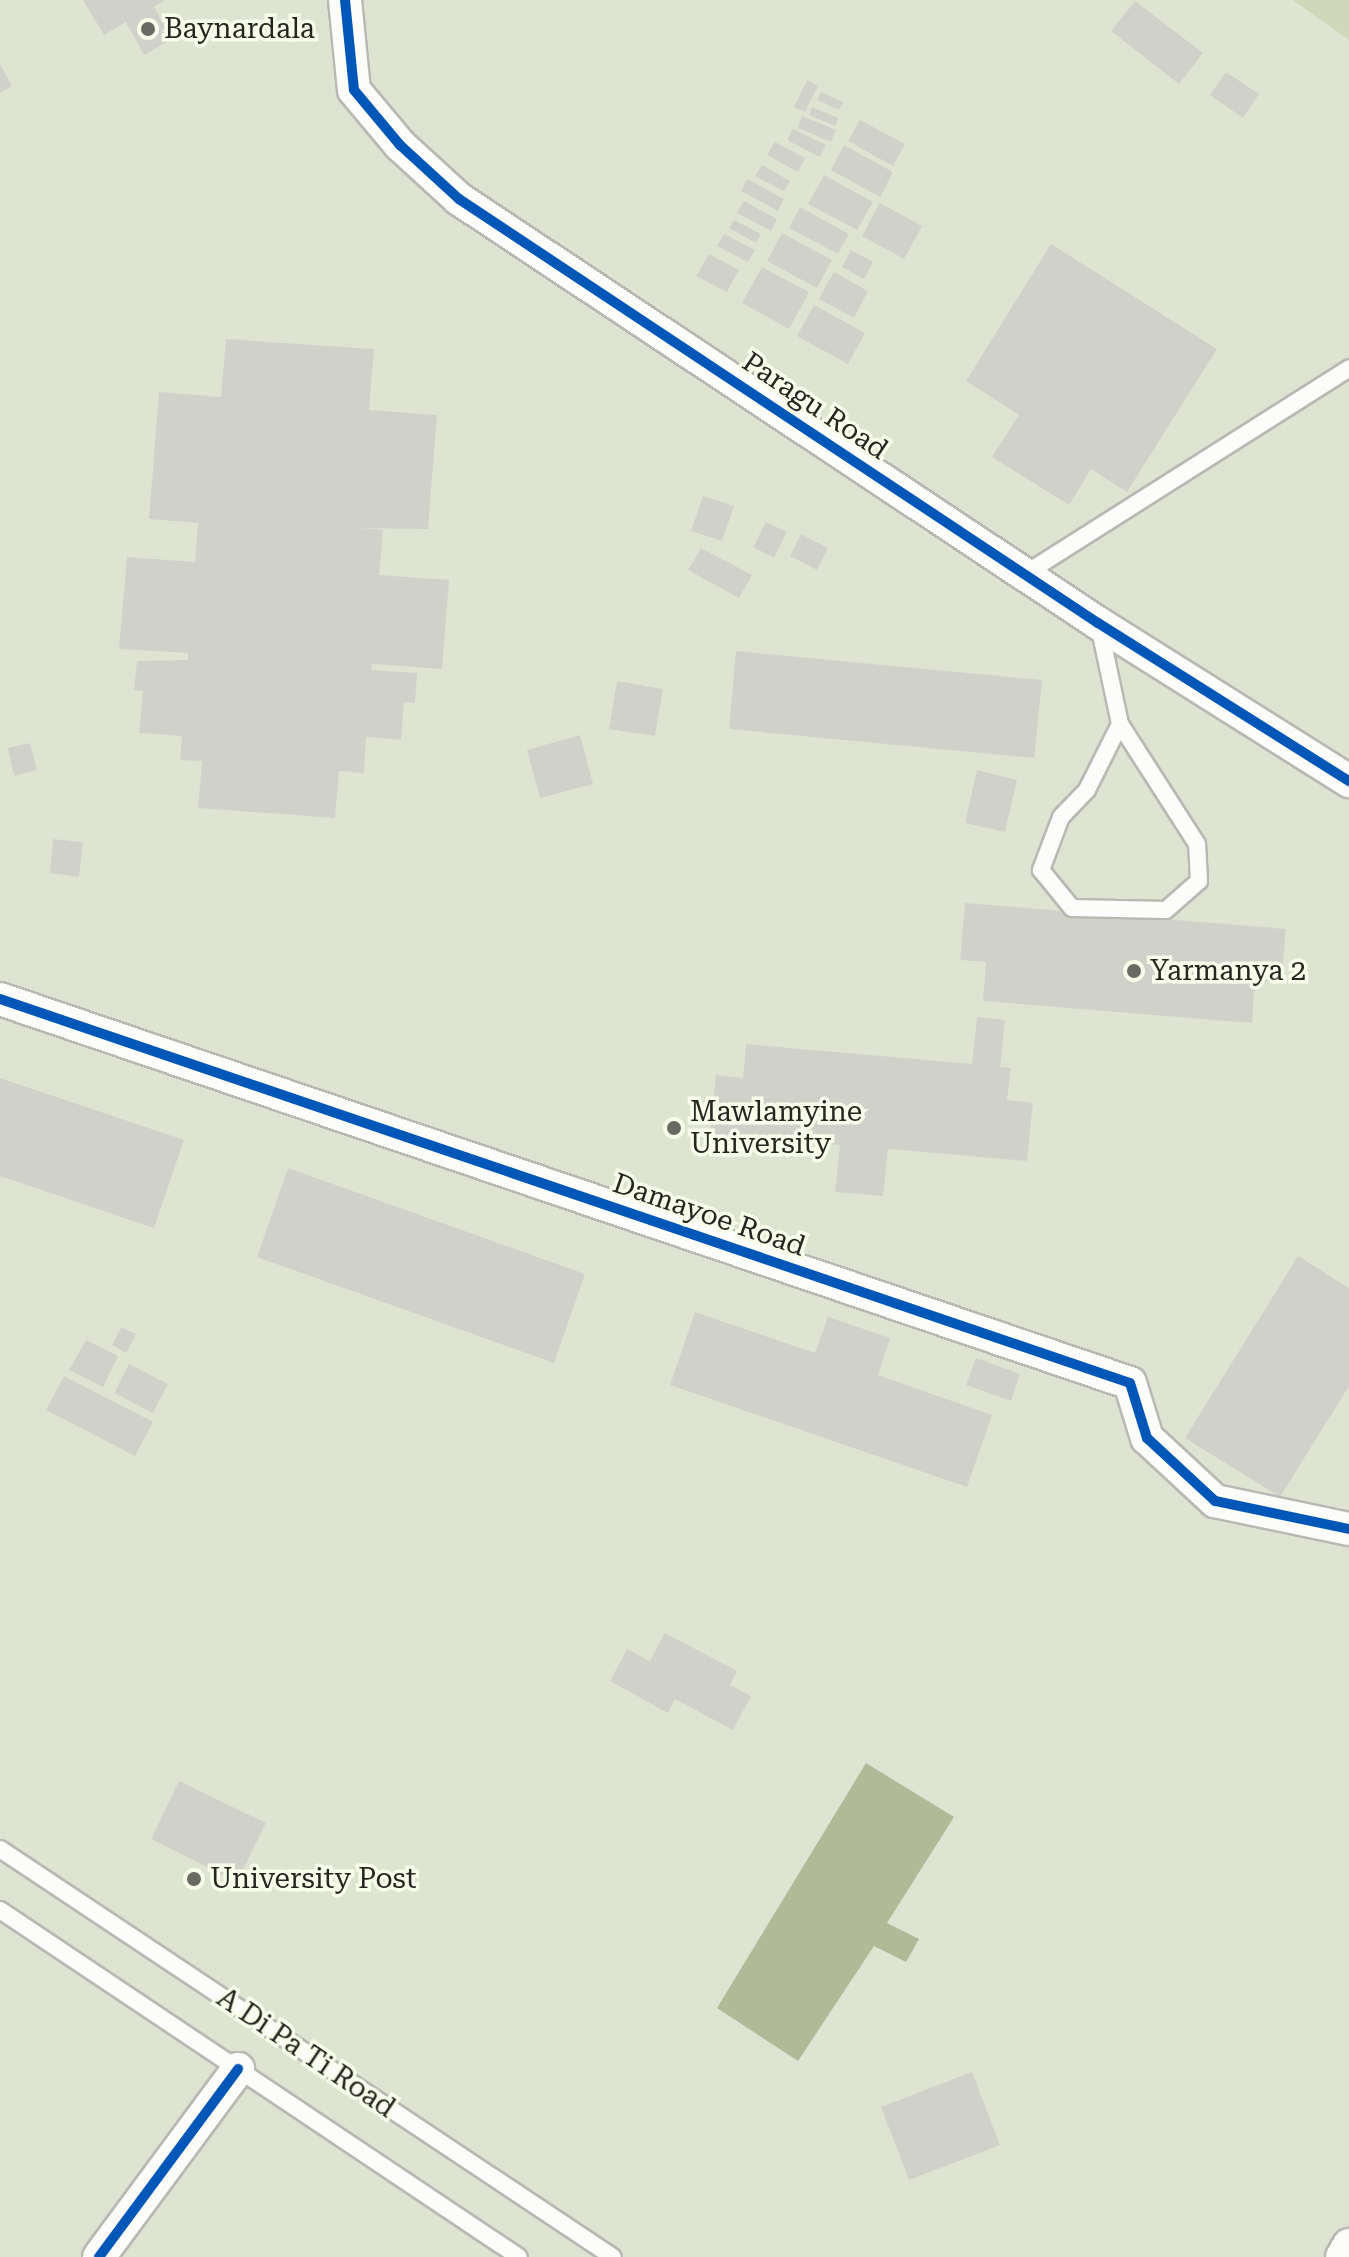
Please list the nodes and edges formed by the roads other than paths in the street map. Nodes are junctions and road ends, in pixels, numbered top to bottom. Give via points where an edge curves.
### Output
1 (345, 0) edge
2 (1349, 368) edge
3 (1025, 574) junction
4 (1098, 623) junction
5 (1120, 724) junction
6 (1349, 781) edge
7 (0, 999) edge
8 (1349, 1529) edge
9 (0, 1849) edge
10 (0, 1910) edge
11 (238, 2069) junction
12 (1349, 2245) edge
13 (99, 2257) edge
14 (519, 2257) edge
15 (613, 2257) edge
16 (1342, 2257) edge

1 - 3 street, Paragu Road via 354,90 400,145 459,199
2 - 3 lane
3 - 4 street, Paragu Road
4 - 5 lane
4 - 6 street, Paragu Road
5 - 5 lane via 1087,790 1061,817 1041,870 1072,908 1166,910 1199,881 1197,844
7 - 8 street, Damayoe Road via 1130,1383 1147,1438 1215,1501
9 - 15 lane, A Di Pa Ti Road
10 - 11 lane, A Di Pa Ti Road
11 - 13 street
11 - 14 lane, A Di Pa Ti Road
12 - 16 street

